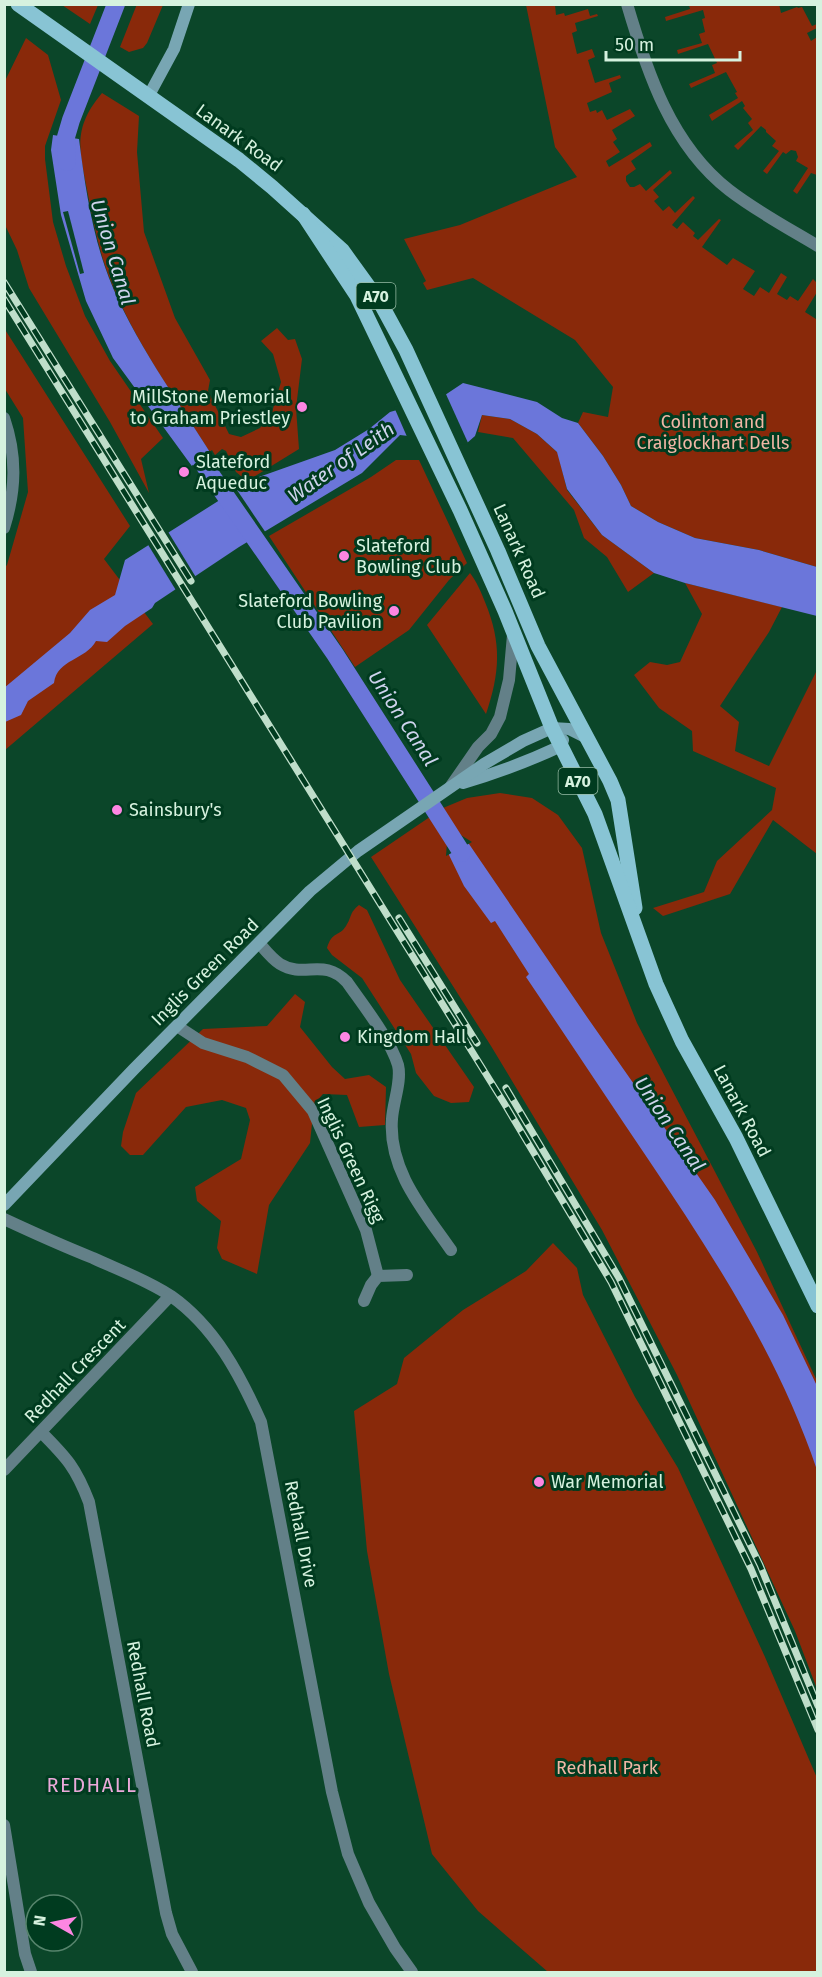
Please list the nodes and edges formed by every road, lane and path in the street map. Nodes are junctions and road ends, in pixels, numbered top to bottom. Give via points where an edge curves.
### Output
1 (18, 4) edge
2 (189, 4) edge
3 (627, 4) edge
4 (148, 97) junction
5 (303, 214) junction
6 (818, 246) edge
7 (4, 418) edge
8 (4, 528) edge
9 (514, 633) junction
10 (573, 713) junction
11 (552, 728) junction
12 (569, 729) junction
13 (587, 738) junction
14 (561, 746) junction
15 (451, 787) junction
16 (638, 932) junction
17 (259, 943) junction
18 (177, 1026) junction
19 (4, 1205) edge
20 (4, 1219) edge
21 (451, 1250) dead end
22 (407, 1275) dead end
23 (378, 1276) junction
24 (170, 1296) junction
25 (815, 1296) edge
26 (364, 1301) dead end
27 (41, 1432) junction
28 (4, 1470) edge
29 (4, 1825) edge
30 (31, 1972) edge
31 (192, 1972) edge
32 (412, 1972) edge

1 - 4 main road, A70
2 - 4 street via 174,49
3 - 6 street via 663,105 700,160 728,189
4 - 5 main road, Lanark Road / A70 via 239,160
5 - 9 main road, Lanark Road / A70 via 357,296
5 - 10 main road, Lanark Road / A70 via 342,250 396,330 538,646
7 - 8 street via 15,468 12,504
9 - 11 main road, Lanark Road / A70
9 - 15 street, Inglis Green Road via 500,717
10 - 12 street
10 - 13 main road, Lanark Road / A70
11 - 12 street, Inglis Green Road
11 - 14 main road, Lanark Road / A70
11 - 15 street, Inglis Green Road via 523,741
12 - 13 street, Inglis Green Road
12 - 14 street
13 - 16 main road, Lanark Road / A70 via 618,800
14 - 15 street, Inglis Green Road via 501,772
14 - 16 main road, Lanark Road / A70 via 595,814
15 - 17 street, Inglis Green Road via 358,851 310,891
16 - 25 main road, Lanark Road / A70 via 682,1041 736,1138
17 - 18 street, Inglis Green Road
17 - 21 street via 279,964 303,970 331,969 340,974 394,1053 399,1068 391,1121 395,1157 410,1192
18 - 19 street, Inglis Green Road
18 - 23 street, Inglis Green Rigg via 203,1043 247,1057 284,1075 313,1111 366,1230
20 - 24 street, Redhall Drive
22 - 23 street
23 - 26 street
24 - 27 street, Redhall Crescent
24 - 32 street, Redhall Drive via 220,1346 261,1422 332,1792 348,1854 369,1903
27 - 28 street, Redhall Crescent
27 - 31 street, Redhall Road via 67,1457 89,1502 166,1913
29 - 30 street

